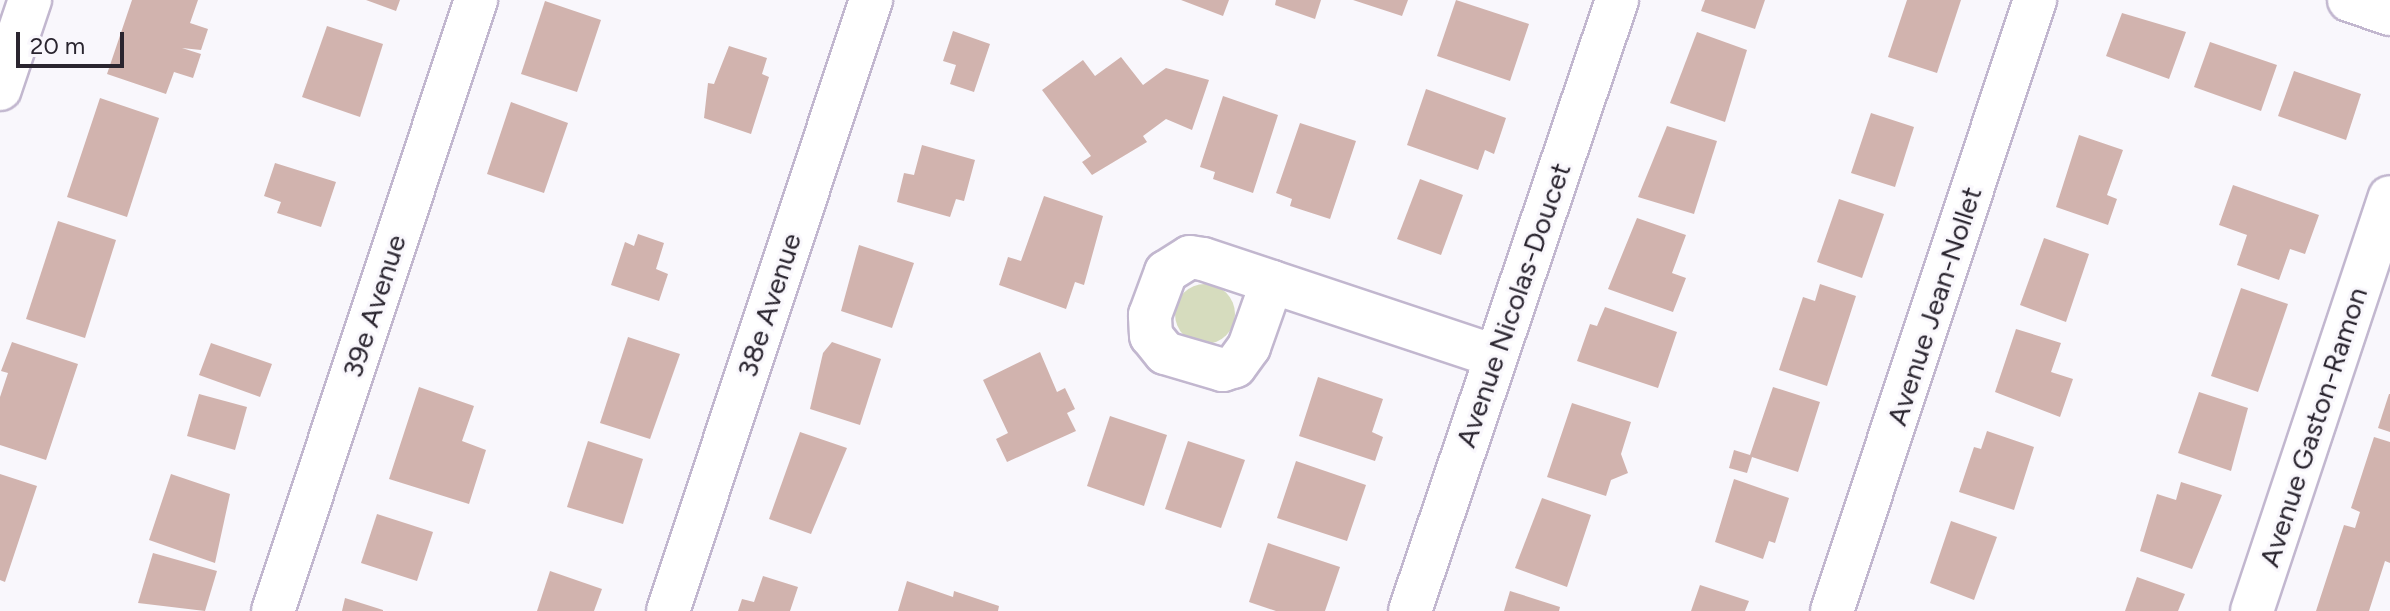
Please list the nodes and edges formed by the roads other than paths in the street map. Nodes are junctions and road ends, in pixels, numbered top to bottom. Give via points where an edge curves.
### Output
1 (30, 0) edge
2 (476, 0) edge
3 (871, 0) edge
4 (1617, 0) edge
5 (2035, 0) edge
6 (2349, 0) edge
7 (2390, 14) edge
8 (0, 89) edge
9 (2390, 197) edge
10 (1272, 282) dead end
11 (1495, 356) junction
12 (273, 611) edge
13 (668, 611) edge
14 (1410, 611) edge
15 (1832, 611) edge
16 (2252, 611) edge

1 - 8 street
2 - 12 street, 39e Avenue
3 - 13 street, 38e Avenue
4 - 11 street, Avenue Nicolas-Doucet
5 - 15 street, Avenue Jean-Nollet
6 - 7 street
9 - 16 street, Avenue Gaston-Ramon
10 - 11 street
11 - 14 street, Avenue Nicolas-Doucet

